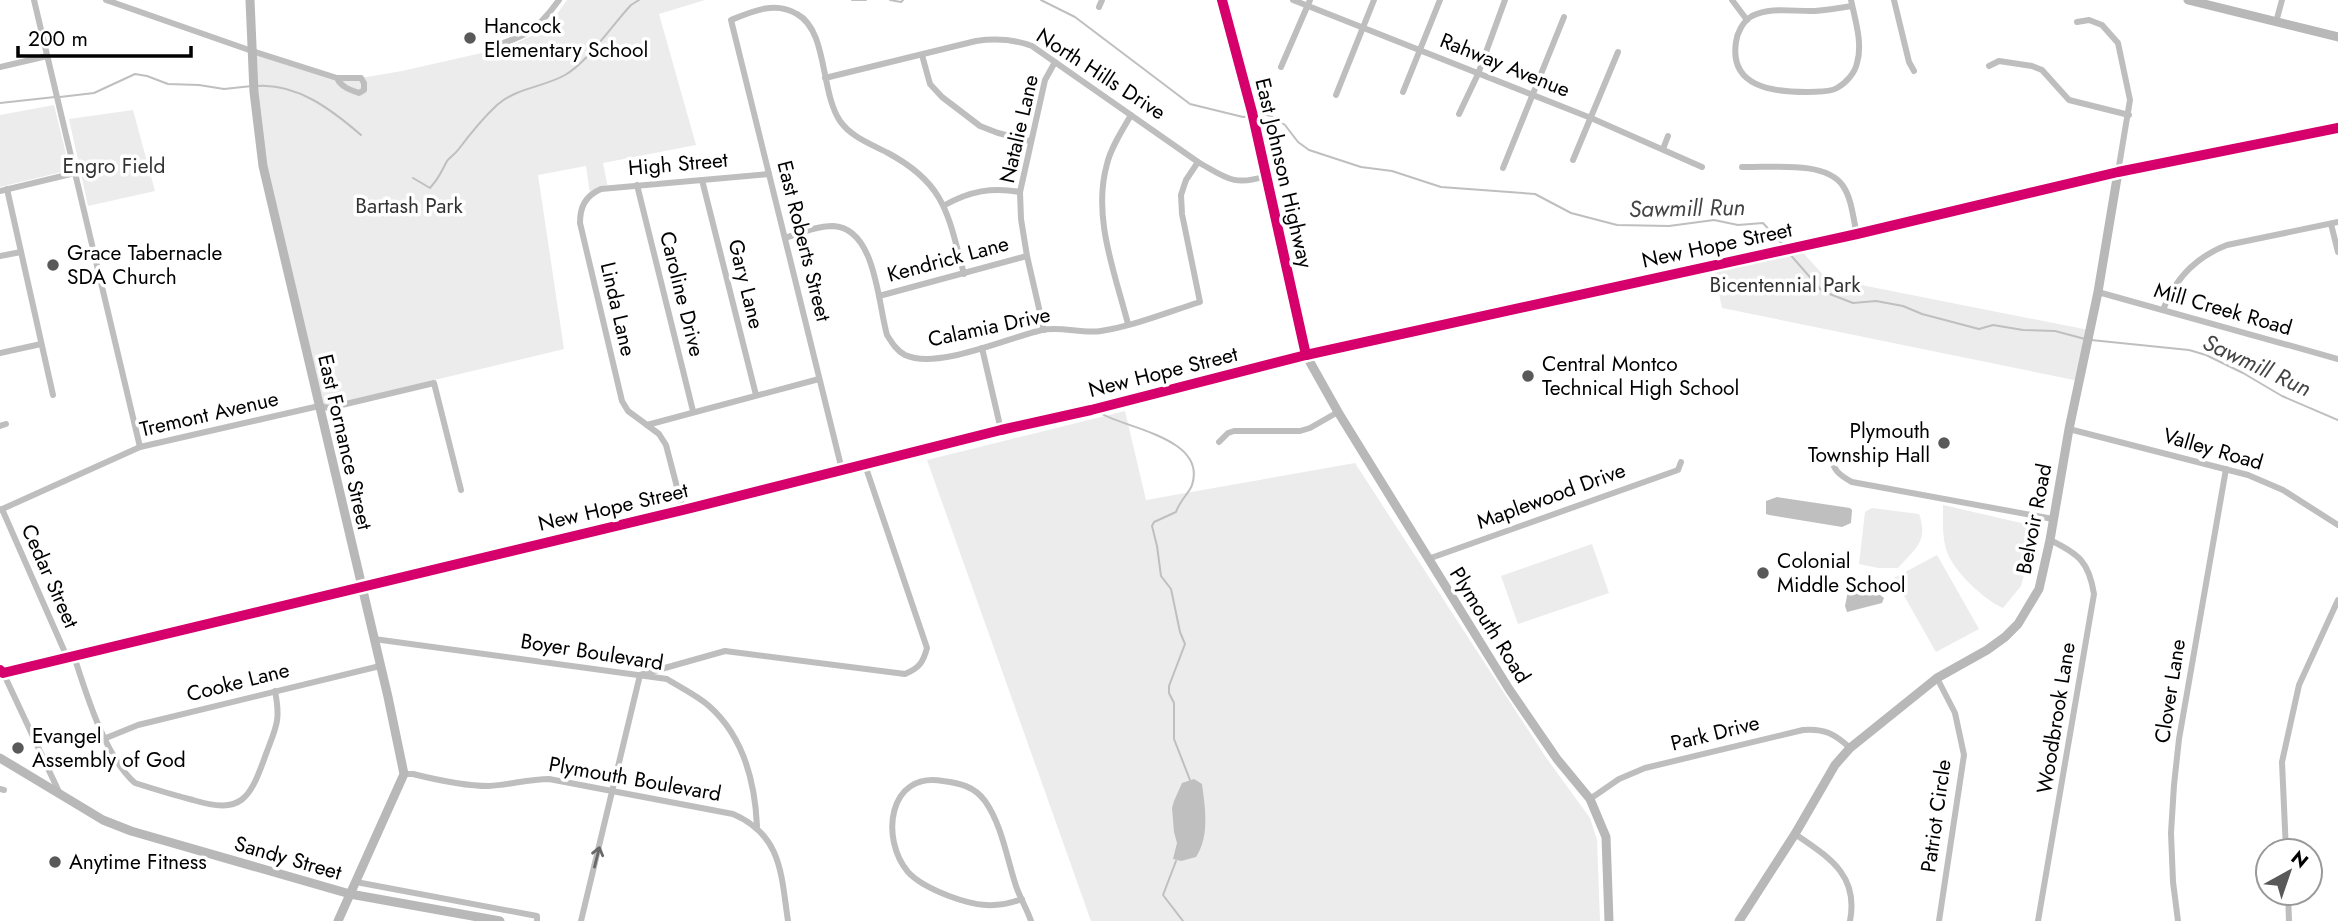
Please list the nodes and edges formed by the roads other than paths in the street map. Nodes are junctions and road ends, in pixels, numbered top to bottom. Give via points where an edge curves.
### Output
1 (34, 0) edge
2 (250, 0) edge
3 (559, 0) edge
4 (1222, 0) edge
5 (1293, 0) edge
6 (1374, 0) edge
7 (1440, 0) edge
8 (1505, 0) edge
9 (1732, 0) edge
10 (1894, 0) edge
11 (2189, 0) edge
12 (2282, 0) edge
13 (110, 1) edge
14 (1309, 3) edge
15 (1852, 3) edge
16 (1564, 17) dead end
17 (1747, 20) junction
18 (2077, 22) dead end
19 (2276, 22) junction
20 (1363, 28) junction
21 (2338, 37) edge
22 (487, 48) dead end
23 (252, 51) junction
24 (1421, 51) junction
25 (1618, 52) dead end
26 (922, 55) junction
27 (47, 56) junction
28 (1055, 62) junction
29 (1989, 66) dead end
30 (0, 67) edge
31 (1281, 67) dead end
32 (1914, 71) dead end
33 (1478, 74) junction
34 (337, 78) dead end
35 (825, 78) junction
36 (1403, 92) dead end
37 (1336, 95) dead end
38 (1533, 95) junction
39 (1460, 114) dead end
40 (1131, 115) junction
41 (2129, 116) junction
42 (1591, 118) junction
43 (2338, 128) edge
44 (1668, 136) dead end
45 (1030, 141) junction
46 (1663, 149) junction
47 (1573, 160) dead end
48 (1198, 162) junction
49 (1702, 167) dead end
50 (1742, 167) dead end
51 (1503, 168) dead end
52 (2118, 172) junction
53 (75, 173) junction
54 (769, 174) junction
55 (1266, 176) junction
56 (702, 180) junction
57 (637, 186) junction
58 (4, 190) edge
59 (1020, 192) junction
60 (590, 194) joint
61 (945, 205) junction
62 (2334, 223) edge
63 (1857, 234) junction
64 (785, 238) junction
65 (21, 251) junction
66 (2338, 252) edge
67 (1027, 256) junction
68 (0, 257) edge
69 (964, 274) junction
70 (2098, 292) junction
71 (879, 296) junction
72 (2164, 310) junction
73 (1128, 324) junction
74 (1044, 330) junction
75 (41, 344) junction
76 (982, 348) junction
77 (0, 354) edge
78 (1306, 355) junction
79 (2338, 359) edge
80 (819, 379) junction
81 (54, 395) dead end
82 (756, 396) junction
83 (319, 406) junction
84 (693, 411) junction
85 (1338, 412) junction
86 (647, 425) junction
87 (2069, 429) junction
88 (1001, 430) junction
89 (1219, 442) dead end
90 (140, 447) junction
91 (1831, 456) dead end
92 (1681, 462) dead end
93 (865, 465) junction
94 (842, 470) junction
95 (2226, 470) junction
96 (461, 490) dead end
97 (1, 509) edge
98 (683, 510) junction
99 (2053, 519) junction
100 (2338, 525) edge
101 (2050, 540) junction
102 (1428, 559) junction
103 (361, 587) junction
104 (2338, 600) edge
105 (374, 639) junction
106 (70, 656) junction
107 (380, 666) junction
108 (1, 669) edge
109 (640, 675) junction
110 (1937, 678) junction
111 (275, 691) junction
112 (106, 738) junction
113 (1850, 748) junction
114 (0, 758) edge
115 (404, 775) junction
116 (612, 792) junction
117 (60, 796) junction
118 (1590, 799) junction
119 (757, 825) junction
120 (1795, 834) junction
121 (2285, 837) edge
122 (356, 882) junction
123 (350, 894) junction
124 (1022, 899) junction
125 (338, 921) edge
126 (500, 921) edge
127 (537, 921) edge
128 (582, 921) edge
129 (788, 921) edge
130 (1031, 921) edge
131 (1609, 921) edge
132 (1739, 921) edge
133 (1850, 921) edge
134 (1939, 921) edge
135 (2038, 921) edge
136 (2178, 921) edge

1 - 27 street
2 - 23 street, East Fornance Street
3 - 22 street via 537,27
4 - 55 street, East Johnson Highway
5 - 14 street, Rahway Avenue
6 - 20 street
7 - 24 street
8 - 33 street
9 - 17 street
10 - 32 street
11 - 19 street
12 - 19 street
13 - 23 street
14 - 20 street, Rahway Avenue
14 - 31 street
15 - 17 street via 1818,11 1767,12
15 - 17 street via 1859,44 1857,64 1842,84 1830,90 1768,90 1750,82 1735,53 1738,33
16 - 38 street
18 - 41 street via 2102,25 2118,43
19 - 21 street
20 - 24 street, Rahway Avenue
20 - 37 street
23 - 34 street
23 - 83 street, East Fornance Street via 263,166
24 - 33 street, Rahway Avenue
24 - 36 street
25 - 42 street
26 - 28 street, North Hills Drive via 994,38 1032,46
26 - 35 street, North Hills Drive
26 - 45 street via 930,84 942,97 980,126
27 - 30 street
27 - 53 street
28 - 40 street, North Hills Drive
28 - 45 street, Natalie Lane via 1045,80
29 - 41 street via 1999,61 2032,66 2042,70 2069,100
33 - 38 street, Rahway Avenue
33 - 39 street
35 - 54 street, East Roberts Street via 814,34 797,14 773,7 731,20
35 - 61 street via 832,107 848,131 909,165
38 - 42 street, Rahway Avenue
38 - 51 street
40 - 48 street, North Hills Drive
40 - 73 street via 1107,163 1102,206
41 - 52 street
42 - 46 street, Rahway Avenue
42 - 47 street
43 - 52 street, New Hope Street
44 - 46 street
45 - 59 street, Natalie Lane
46 - 49 street, Rahway Avenue
48 - 55 street, North Hills Drive via 1237,182
48 - 73 street, Calamia Drive via 1181,195 1200,302
50 - 63 street via 1817,169 1832,175 1846,193
52 - 63 street, New Hope Street
52 - 70 street, Belvoir Road
53 - 58 street
53 - 90 street
54 - 56 street, High Street
54 - 64 street, East Roberts Street
55 - 78 street, East Johnson Highway
56 - 57 street, High Street
56 - 82 street, Gary Lane
57 - 60 street, High Street
57 - 84 street, Caroline Drive
58 - 65 street
59 - 61 street via 988,189
59 - 67 street, Natalie Lane
60 - 86 street, Linda Lane via 580,212 580,223 622,401
61 - 69 street
62 - 66 street
62 - 72 street via 2213,251 2186,271 2169,294
63 - 78 street, New Hope Street
64 - 71 street, Calamia Drive via 826,226 854,234 867,253
64 - 80 street, East Roberts Street
65 - 68 street
65 - 75 street
67 - 69 street, Kendrick Lane
67 - 74 street, Natalie Lane
69 - 71 street, Kendrick Lane
70 - 72 street, Mill Creek Road
70 - 87 street, Belvoir Road
71 - 76 street, Calamia Drive via 887,335 905,355 932,359
72 - 79 street, Mill Creek Road
73 - 74 street, Calamia Drive via 1098,331
74 - 76 street, Calamia Drive
75 - 77 street
75 - 81 street
76 - 88 street
78 - 85 street, Plymouth Road
78 - 88 street, New Hope Street
80 - 82 street
80 - 94 street, East Roberts Street
82 - 84 street
83 - 90 street, Tremont Avenue
83 - 96 street, Tremont Avenue via 329,408 434,383
83 - 103 street, East Fornance Street
84 - 86 street
85 - 89 street via 1300,431 1234,431
85 - 102 street, Plymouth Road
86 - 98 street, Linda Lane via 666,445
87 - 95 street, Valley Road
87 - 99 street, Belvoir Road
88 - 93 street, New Hope Street
90 - 97 street, Tremont Avenue
91 - 99 street via 1837,473 1852,482
92 - 102 street, Maplewood Drive via 1678,470
93 - 94 street, New Hope Street
93 - 109 street via 928,648 918,668 905,674 725,651
94 - 98 street, New Hope Street
95 - 100 street, Valley Road via 2283,490
95 - 136 street, Clover Lane via 2174,785 2171,833
97 - 106 street, Cedar Street
98 - 103 street, New Hope Street
99 - 101 street, Belvoir Road
101 - 110 street, Belvoir Road via 2039,589 2018,624 1987,650
101 - 135 street, Woodbrook Lane via 2070,549 2086,564 2094,594
102 - 118 street, Plymouth Road via 1509,689
103 - 105 street, East Fornance Street
103 - 106 street, New Hope Street
104 - 121 street via 2299,685 2282,762
105 - 107 street, East Fornance Street
105 - 109 street, Boyer Boulevard
106 - 108 street, New Hope Street
106 - 112 street, Cedar Street
107 - 111 street, Cooke Lane
107 - 115 street, East Fornance Street
108 - 117 street
109 - 116 street
109 - 119 street, Boyer Boulevard via 667,680 692,694 732,732 749,773
110 - 113 street, Belvoir Road
110 - 134 street, Patriot Circle via 1955,713 1964,755
111 - 112 street, Cooke Lane via 138,725
111 - 112 street, Cedar Street via 279,717 256,782 230,806 212,806 135,783 125,775
113 - 118 street, Park Drive via 1826,730 1803,730 1645,768
113 - 120 street, Belvoir Road
114 - 117 street, Sandy Street
115 - 116 street, Plymouth Boulevard via 487,786 549,779
115 - 122 street
116 - 119 street, Plymouth Boulevard via 733,814
128 -> 116 street
117 - 123 street, Sandy Street via 131,831
118 - 131 street, Plymouth Road via 1606,837
119 - 129 street via 774,851
120 - 132 street, Belvoir Road
120 - 133 street via 1838,868 1850,889
122 - 123 street
122 - 127 street via 537,916
123 - 125 street
123 - 126 street, Sandy Street
124 - 124 street via 997,825 975,790 927,780 901,794 893,808 894,841 909,874 975,905 1000,906
124 - 130 street

